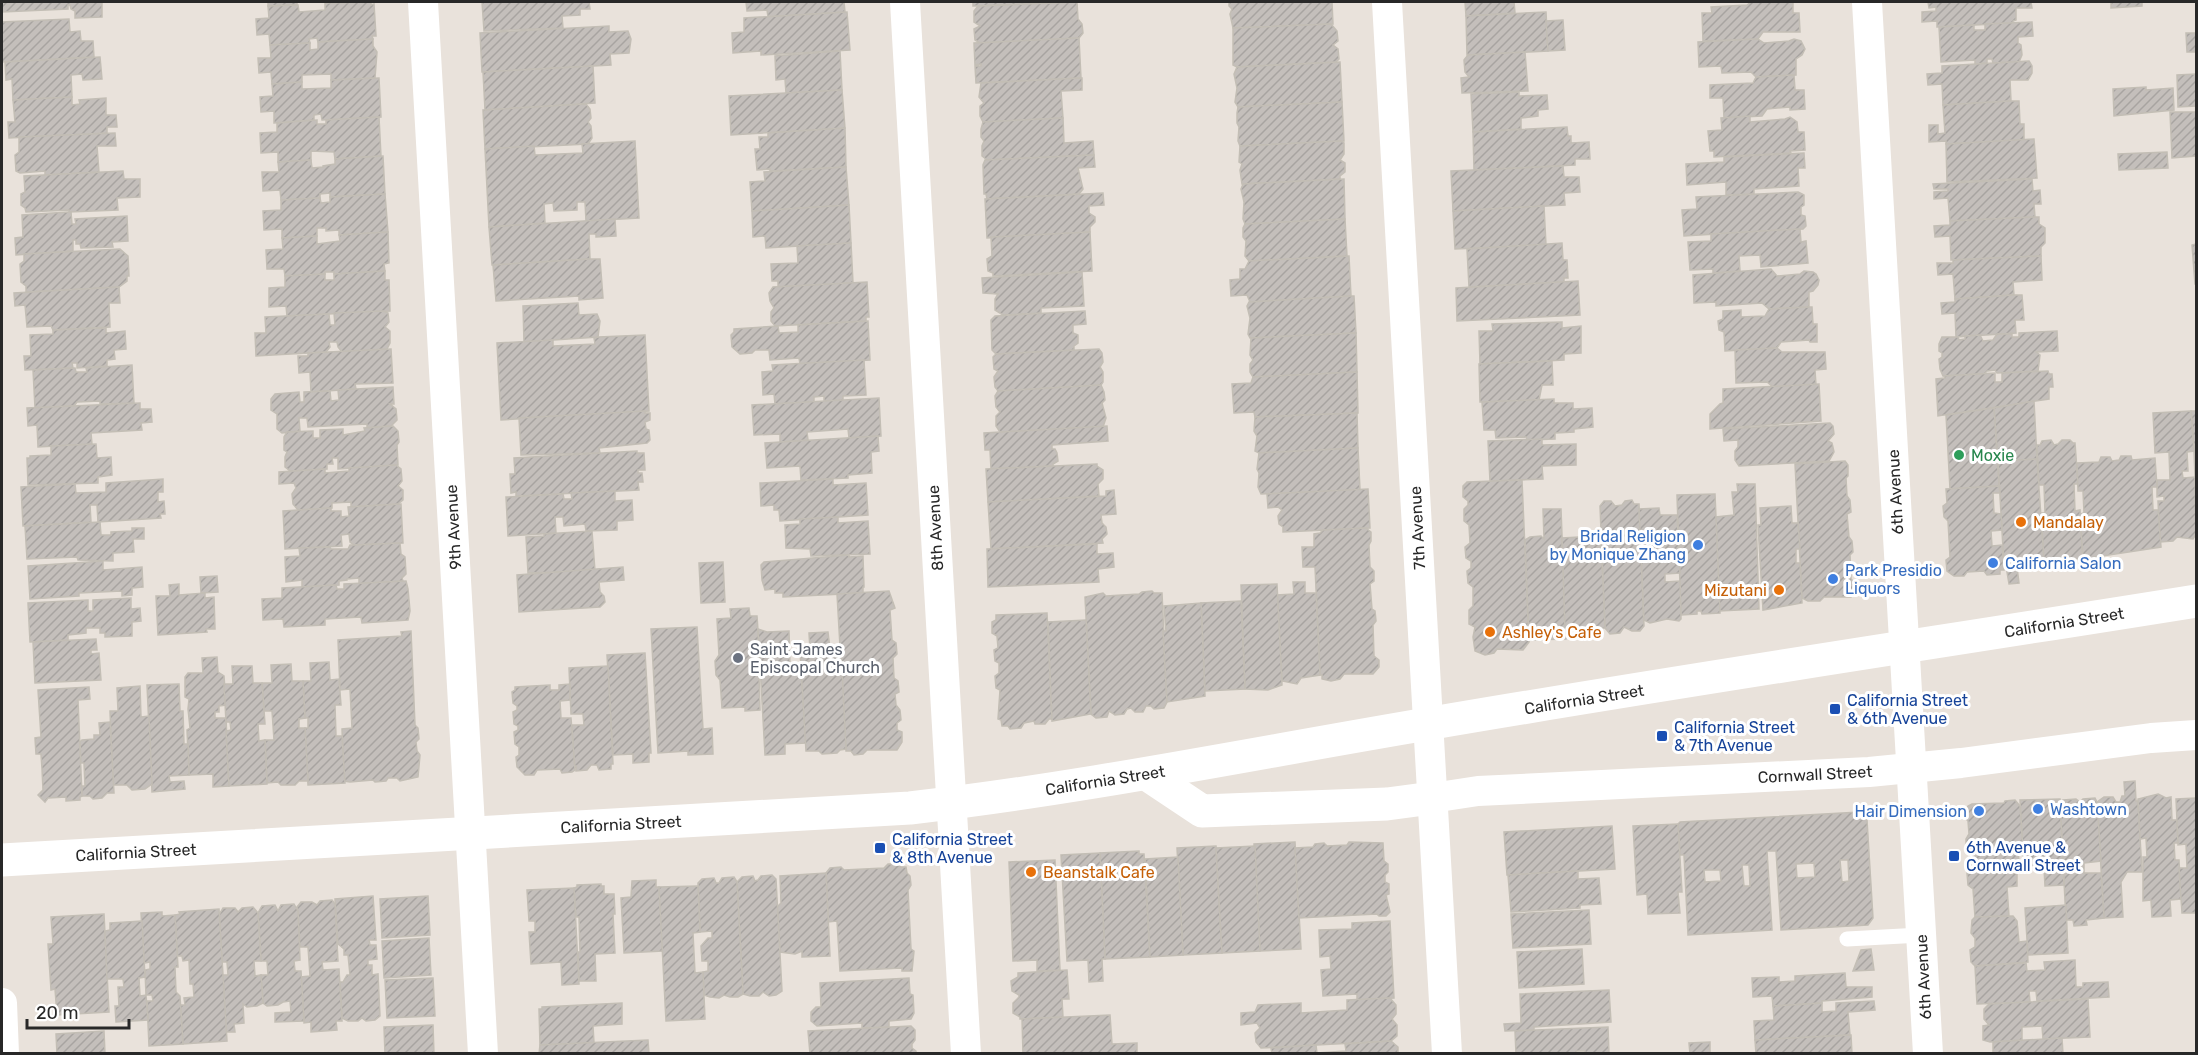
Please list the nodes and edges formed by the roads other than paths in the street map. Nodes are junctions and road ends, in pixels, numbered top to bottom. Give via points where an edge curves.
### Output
1 (423, 2) edge
2 (905, 2) edge
3 (1387, 2) edge
4 (1867, 2) edge
5 (2196, 601) edge
6 (1904, 648) junction
7 (1428, 724) junction
8 (2196, 735) edge
9 (1911, 768) junction
10 (1148, 774) junction
11 (1432, 798) junction
12 (951, 803) junction
13 (471, 833) junction
14 (2, 860) edge
15 (1921, 935) junction
16 (1847, 939) dead end
17 (2, 1003) edge
18 (4, 1053) edge
19 (483, 1053) edge
20 (966, 1053) edge
21 (1447, 1053) edge
22 (1928, 1053) edge

1 - 13 street, 9th Avenue
2 - 12 street, 8th Avenue
3 - 7 street, 7th Avenue
4 - 6 street, 6th Avenue
5 - 6 main road, California Street
6 - 7 main road, California Street
6 - 9 street, 6th Avenue
7 - 10 main road, California Street
7 - 11 street, 7th Avenue
8 - 9 street, Cornwall Street
9 - 11 street, Cornwall Street via 1478,791
9 - 15 street, 6th Avenue
10 - 11 main road via 1203,811 1387,804
10 - 12 main road, California Street
11 - 21 street, 7th Avenue
12 - 13 main road, California Street
12 - 20 street, 8th Avenue
13 - 14 main road, California Street
13 - 19 street, 9th Avenue
15 - 16 lane
15 - 22 street, 6th Avenue
17 - 18 street

